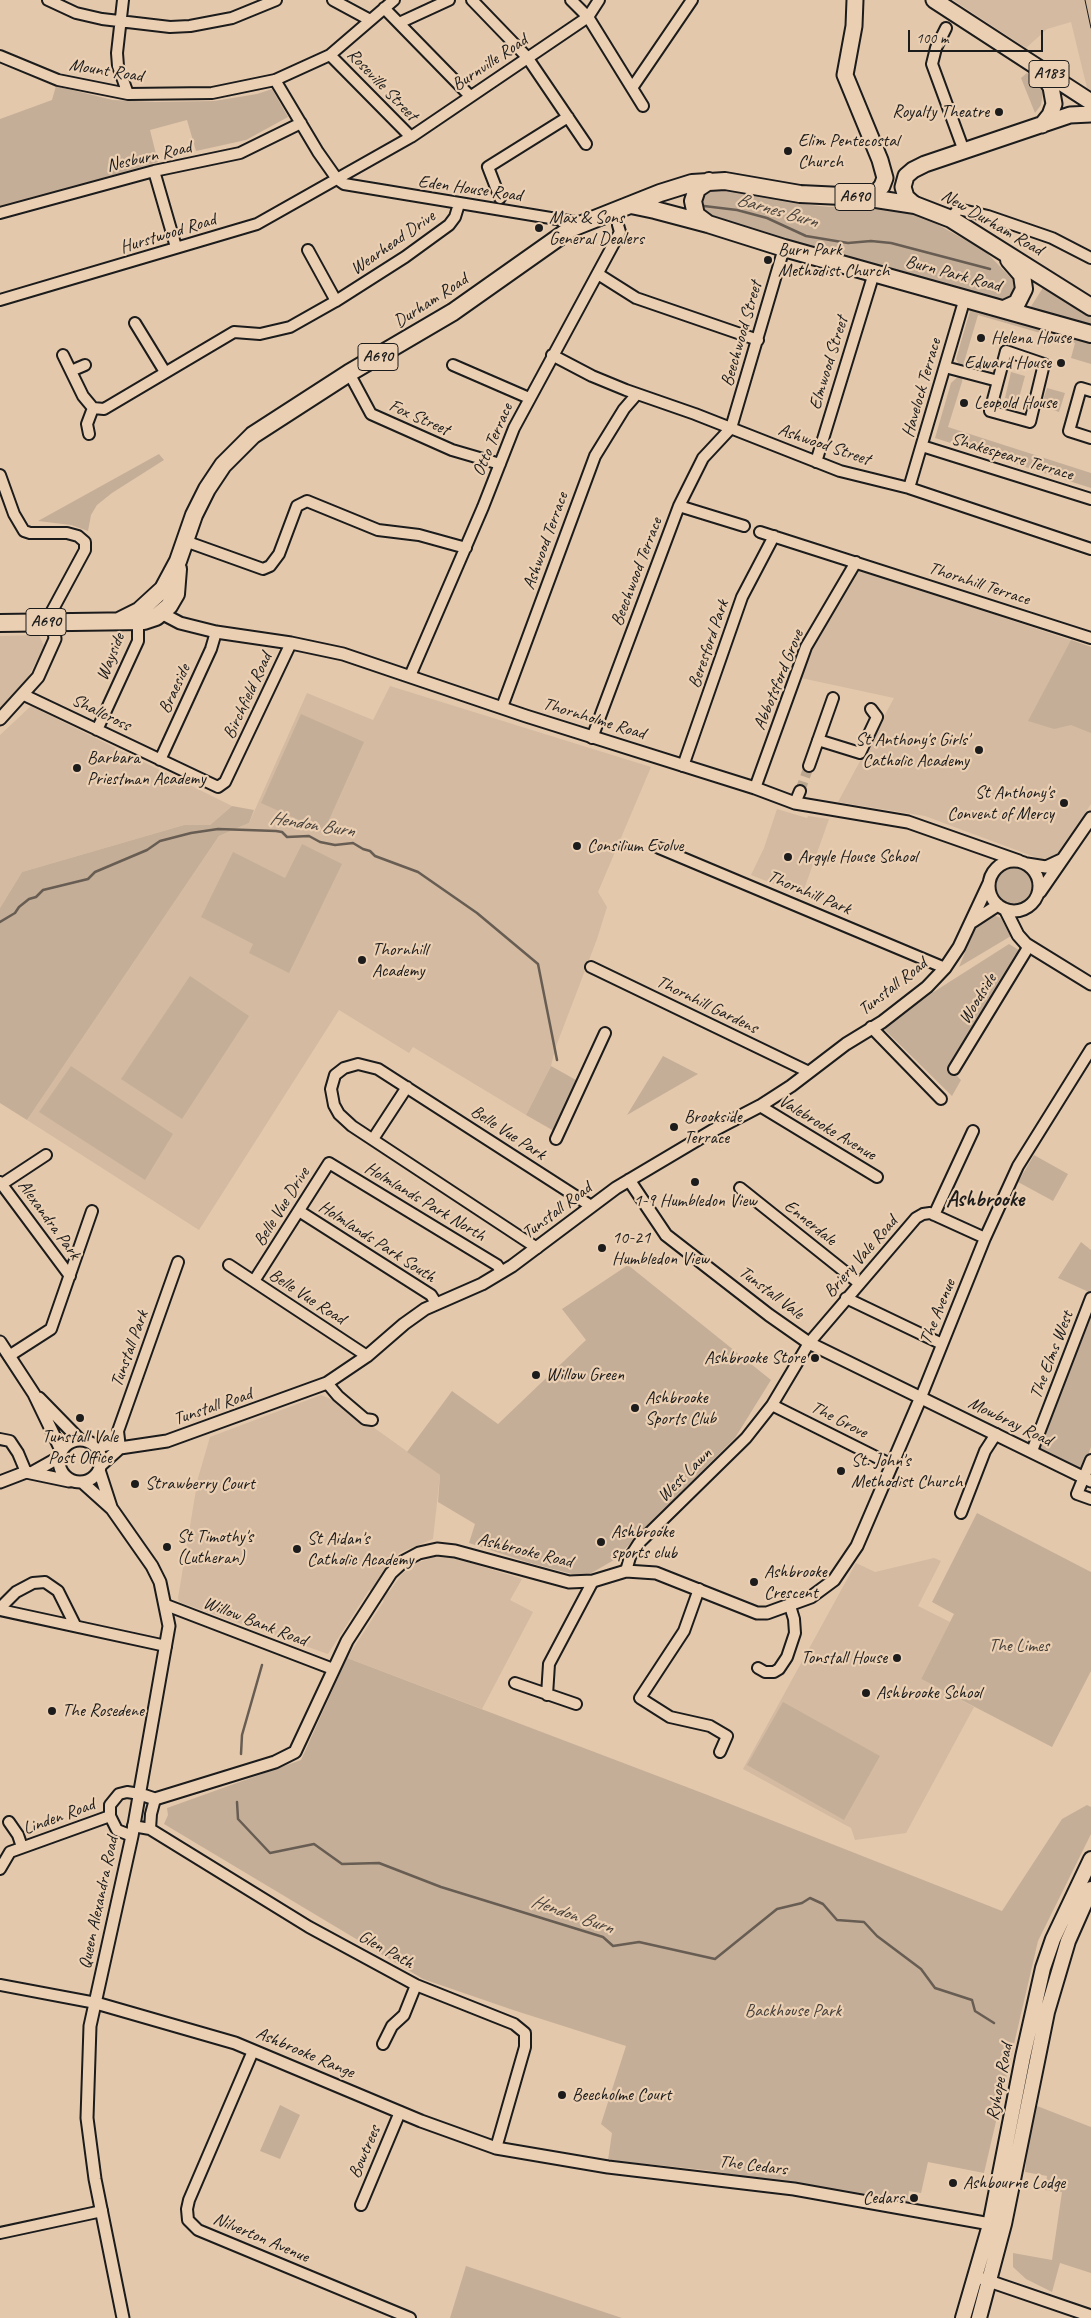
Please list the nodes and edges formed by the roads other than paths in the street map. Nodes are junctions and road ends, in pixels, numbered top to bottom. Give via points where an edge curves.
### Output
1 (48, 0) edge
2 (123, 0) edge
3 (276, 0) edge
4 (333, 0) edge
5 (394, 0) edge
6 (449, 0) edge
7 (472, 0) edge
8 (571, 0) edge
9 (599, 0) edge
10 (692, 0) edge
11 (855, 0) edge
12 (934, 0) edge
13 (384, 8) junction
14 (588, 17) junction
15 (370, 20) junction
16 (120, 23) junction
17 (399, 23) junction
18 (946, 28) dead end
19 (330, 55) junction
20 (0, 56) edge
21 (527, 57) junction
22 (1037, 67) junction
23 (275, 80) junction
24 (632, 88) junction
25 (128, 94) junction
26 (470, 96) junction
27 (1086, 98) edge
28 (643, 106) dead end
29 (1091, 114) edge
30 (1070, 115) junction
31 (568, 117) junction
32 (301, 123) junction
33 (1042, 125) junction
34 (411, 137) junction
35 (586, 144) dead end
36 (964, 151) junction
37 (880, 160) junction
38 (925, 164) junction
39 (154, 170) junction
40 (337, 179) junction
41 (709, 181) junction
42 (863, 197) junction
43 (500, 198) dead end
44 (459, 204) junction
45 (631, 205) junction
46 (915, 205) junction
47 (0, 213) edge
48 (951, 219) junction
49 (582, 223) junction
50 (708, 224) junction
51 (618, 225) dead end
52 (993, 244) junction
53 (176, 247) junction
54 (784, 248) junction
55 (308, 250) dead end
56 (1091, 258) edge
57 (874, 273) junction
58 (598, 274) junction
59 (965, 298) junction
60 (0, 300) edge
61 (336, 301) junction
62 (1091, 307) edge
63 (1004, 309) junction
64 (135, 323) dead end
65 (1091, 334) edge
66 (758, 340) junction
67 (63, 355) dead end
68 (552, 356) junction
69 (85, 365) dead end
70 (453, 365) dead end
71 (945, 366) junction
72 (71, 371) junction
73 (165, 372) junction
74 (348, 373) junction
75 (998, 381) junction
76 (1091, 391) edge
77 (637, 394) junction
78 (529, 398) junction
79 (93, 408) junction
80 (731, 428) junction
81 (89, 434) dead end
82 (1091, 438) edge
83 (922, 446) junction
84 (816, 462) junction
85 (500, 464) junction
86 (0, 475) edge
87 (909, 488) junction
88 (1091, 499) edge
89 (679, 506) junction
90 (744, 526) dead end
91 (760, 532) dead end
92 (774, 536) junction
93 (185, 541) junction
94 (466, 548) junction
95 (1091, 549) edge
96 (178, 561) junction
97 (856, 562) junction
98 (145, 607) junction
99 (165, 609) junction
100 (119, 621) junction
101 (53, 622) junction
102 (138, 622) junction
103 (0, 623) edge
104 (216, 632) junction
105 (1091, 638) edge
106 (291, 643) junction
107 (410, 676) junction
108 (24, 695) junction
109 (833, 698) dead end
110 (502, 707) junction
111 (871, 709) dead end
112 (0, 719) edge
113 (97, 730) junction
114 (592, 738) junction
115 (818, 740) junction
116 (160, 760) junction
117 (683, 766) junction
118 (808, 766) tunnel mouth
119 (218, 787) joint
120 (755, 788) junction
121 (800, 791) tunnel mouth
122 (796, 803) junction
123 (1091, 818) edge
124 (979, 846) junction
125 (659, 848) dead end
126 (1066, 855) junction
127 (1023, 863) junction
128 (990, 879) junction
129 (1038, 894) junction
130 (1001, 907) junction
131 (1027, 908) junction
132 (969, 926) junction
133 (1018, 935) junction
134 (1029, 946) junction
135 (591, 967) dead end
136 (946, 968) junction
137 (1091, 984) edge
138 (871, 1027) junction
139 (605, 1033) dead end
140 (1091, 1049) edge
141 (954, 1069) dead end
142 (809, 1072) junction
143 (407, 1088) junction
144 (941, 1099) dead end
145 (760, 1106) junction
146 (973, 1131) dead end
147 (373, 1139) junction
148 (556, 1139) dead end
149 (46, 1155) dead end
150 (329, 1163) joint
151 (876, 1177) dead end
152 (629, 1180) junction
153 (1, 1183) edge
154 (740, 1188) dead end
155 (591, 1206) junction
156 (92, 1211) dead end
157 (299, 1211) junction
158 (934, 1215) junction
159 (985, 1238) junction
160 (537, 1248) junction
161 (178, 1262) dead end
162 (229, 1265) dead end
163 (502, 1272) junction
164 (70, 1276) junction
165 (254, 1281) junction
166 (859, 1283) junction
167 (846, 1298) junction
168 (1091, 1298) edge
169 (436, 1303) junction
170 (0, 1342) edge
171 (809, 1342) junction
172 (942, 1344) junction
173 (9, 1356) junction
174 (367, 1356) junction
175 (327, 1383) junction
176 (34, 1394) junction
177 (921, 1397) junction
178 (772, 1404) junction
179 (372, 1420) dead end
180 (996, 1434) junction
181 (0, 1440) edge
182 (80, 1440) junction
183 (96, 1447) junction
184 (120, 1448) junction
185 (1032, 1451) junction
186 (60, 1454) junction
187 (1091, 1460) edge
188 (892, 1465) junction
189 (100, 1468) junction
190 (30, 1472) junction
191 (1088, 1480) edge
192 (0, 1482) edge
193 (79, 1482) junction
194 (1091, 1499) edge
195 (112, 1509) junction
196 (961, 1513) dead end
197 (626, 1571) junction
198 (593, 1581) junction
199 (699, 1588) junction
200 (166, 1605) junction
201 (790, 1606) junction
202 (0, 1609) edge
203 (75, 1625) junction
204 (166, 1646) junction
205 (758, 1668) dead end
206 (333, 1669) junction
207 (515, 1683) dead end
208 (547, 1695) junction
209 (576, 1704) dead end
210 (720, 1752) dead end
211 (140, 1794) junction
212 (155, 1799) junction
213 (110, 1816) junction
214 (9, 1822) dead end
215 (150, 1829) junction
216 (133, 1831) junction
217 (22, 1847) junction
218 (1091, 1859) edge
219 (0, 1869) edge
220 (1091, 1889) edge
221 (0, 1985) edge
222 (416, 1985) junction
223 (96, 2003) junction
224 (383, 2044) dead end
225 (253, 2050) junction
226 (400, 2112) junction
227 (496, 2148) junction
228 (361, 2205) dead end
229 (102, 2211) junction
230 (1004, 2224) junction
231 (990, 2225) junction
232 (0, 2233) edge
233 (976, 2277) junction
234 (990, 2281) junction
235 (1084, 2315) edge
236 (123, 2318) edge
237 (410, 2318) edge
238 (963, 2318) edge
239 (979, 2318) edge

1 - 16 street via 76,13
2 - 16 street
3 - 16 street via 232,18 190,26
4 - 15 street
5 - 13 street, Mount Road
6 - 17 street
7 - 21 street
8 - 14 street
9 - 14 street
10 - 24 street
11 - 37 main road via 845,75
12 - 22 main road, A183
13 - 15 street, Mount Road
13 - 17 street
14 - 21 street, Burnville Road
14 - 24 street
15 - 19 street, Mount Road
16 - 25 street via 118,66
17 - 26 street
18 - 36 street via 932,64
19 - 23 street, Mount Road
19 - 34 street, Roseville Street
20 - 25 street, Mount Road via 58,80
21 - 26 street, Burnville Road
21 - 31 street
22 - 27 main road, A183
22 - 33 main road via 1048,82 1053,98 1052,110
23 - 25 street, Mount Road via 212,93
23 - 32 street
24 - 28 street
26 - 34 street, Burnville Road
27 - 30 street
29 - 30 main road
30 - 33 main road
31 - 35 street
31 - 43 street via 488,167
32 - 39 street, Nesburn Road via 240,153
32 - 40 street
33 - 36 main road
34 - 40 street, Burnville Road
36 - 38 main road
37 - 38 main road via 895,169
37 - 42 main road via 885,178 882,186 872,195
38 - 46 main road via 908,174 903,183 904,194
39 - 47 street, Nesburn Road
39 - 53 street
40 - 44 street, Eden House Road via 353,187
40 - 53 street, Hurstwood Road via 256,224
41 - 42 highway, New Durham Road / A690 via 742,183 824,197
41 - 45 highway, New Durham Road / A690 via 686,184
41 - 50 highway via 697,189 693,201 696,215
42 - 46 highway, New Durham Road / A690
44 - 49 street, Eden House Road
44 - 61 street, Wearhead Drive via 449,225
45 - 49 highway, Durham Road / A690
45 - 50 highway, Burn Park Road
46 - 48 highway, New Durham Road / A690
48 - 52 highway, New Durham Road / A690
48 - 56 street via 958,209 988,216 1052,238
49 - 74 highway, Durham Road / A690 via 560,235 441,320
50 - 54 highway, Burn Park Road
51 - 58 street, Otto Terrace via 620,232
52 - 62 highway, New Durham Road / A690
52 - 63 highway, A690 via 1024,280 1020,299
53 - 60 street, Hurstwood Road
54 - 57 highway, Burn Park Road
54 - 66 street, Beechwood Street
55 - 61 street
57 - 59 highway, Burn Park Road
57 - 84 street, Elmwood Street
58 - 66 street via 636,298
58 - 68 street, Otto Terrace
59 - 63 highway, Burn Park Road
59 - 71 street, Havelock Terrace
61 - 73 street, Wearhead Drive via 290,327 260,334 234,332
63 - 65 highway, Burn Park Road
64 - 73 street
66 - 80 street, Beechwood Street
67 - 72 street
68 - 77 street, Ashwood Street
68 - 78 street, Otto Terrace
69 - 72 street
70 - 78 street
71 - 75 street
71 - 83 street, Havelock Terrace
72 - 79 street
73 - 79 street, Wearhead Drive via 104,409
74 - 85 street, Fox Street via 371,414 452,450
74 - 93 highway, Durham Road / A690 via 266,426 232,454 207,489
75 - 75 street via 990,411 1030,422 1044,364 1006,351
76 - 82 street via 1081,388 1069,431
77 - 80 street, Ashwood Street
77 - 110 street, Ashwood Terrace via 595,456
78 - 85 street, Otto Terrace
79 - 81 street via 87,424
80 - 84 street, Ashwood Street
80 - 89 street, Beechwood Terrace via 703,458
83 - 87 street, Havelock Terrace
83 - 88 street, Shakespeare Terrace
84 - 87 street, Ashwood Street
85 - 94 street, Otto Terrace
86 - 101 street via 24,531 67,533 85,542 85,550 52,612
87 - 95 street, Ashwood Street
89 - 90 street
89 - 114 street, Beechwood Terrace
91 - 92 street, Thornhill Terrace
92 - 97 street, Thornhill Terrace
92 - 117 street, Beresford Park via 742,597
93 - 94 street via 262,569 270,566 279,554 297,506 307,501 378,530 419,535
93 - 96 highway, Durham Road / A690
94 - 107 street, Otto Terrace
96 - 98 highway, Durham Road / A690 via 163,589
96 - 99 highway, Durham Road / A690 via 176,594
97 - 105 street, Thornhill Terrace
97 - 120 street, Abbotsford Grove via 806,647
98 - 99 street via 158,603
98 - 100 highway, Durham Road / A690
99 - 102 highway, Durham Road / A690 via 150,619
99 - 104 street, Thornholme Road via 198,627
100 - 101 highway, Durham Road / A690
100 - 102 highway, Durham Road / A690
101 - 103 highway, Durham Road / A690
101 - 108 street via 55,639 52,647 38,677
102 - 113 street, Wayside via 138,642
104 - 106 street, Thornholme Road
104 - 116 street, Braeside via 211,650
106 - 107 street, Thornholme Road via 343,654
106 - 119 street, Birchfield Road via 225,782
107 - 110 street, Thornholme Road
108 - 112 street
108 - 113 street, Shallcross
109 - 115 street
110 - 114 street, Thornholme Road
111 - 115 street via 877,717 860,753
113 - 116 street, Shallcross
114 - 117 street, Thornholme Road
115 - 118 street
116 - 119 street, Shallcross
117 - 120 street, Thornholme Road
120 - 122 street, Thornholme Road
121 - 122 street
122 - 124 street, Thornholme Road via 908,822
123 - 126 street
124 - 127 street, Thornholme Road
124 - 128 street via 991,861
125 - 136 street, Thornhill Park
126 - 127 street via 1051,866
126 - 129 street
127 - 128 street via 1010,861 1001,864
127 - 129 street via 1038,877
128 - 130 street via 992,899
128 - 132 street, Tunstall Road
129 - 131 street
130 - 131 street via 1013,911
130 - 132 street, Tunstall Road via 984,913
130 - 133 street
131 - 133 street via 1019,921
132 - 136 street, Tunstall Road
133 - 134 street
134 - 137 street
134 - 141 street, Woodside
135 - 142 street, Thornhill Gardens
136 - 138 street, Tunstall Road via 927,987
138 - 142 street, Tunstall Road
138 - 144 street
139 - 148 street
140 - 159 street, The Avenue via 1018,1166
142 - 145 street, Tunstall Road
143 - 147 street
143 - 147 street via 378,1068 358,1064 335,1075 331,1089 339,1114
143 - 155 street, Belle Vue Park
145 - 151 street, Valebrooke Avenue
145 - 152 street, Tunstall Road
146 - 158 street
147 - 160 street
149 - 153 street, Alexandra Park
150 - 157 street, Belle Vue Drive
150 - 163 street, Holmlands Park North via 497,1265
152 - 155 street, Tunstall Road
152 - 171 street, Tunstall Vale via 666,1235 769,1316
153 - 164 street, Alexandra Park
154 - 166 street, Ennerdale
155 - 160 street, Tunstall Road
156 - 164 street, Alexandra Park
157 - 165 street, Belle Vue Drive
157 - 169 street, Holmlands Park South via 431,1295
158 - 159 street
158 - 166 street, Briery Vale Road via 923,1214 916,1218
159 - 172 street, The Avenue
160 - 163 street, Tunstall Road
161 - 184 street, Tunstall Park via 118,1431
162 - 165 street, Belle Vue Road
163 - 169 street, Tunstall Road
164 - 173 street, Alexandra Park via 51,1329
165 - 174 street, Belle Vue Road
166 - 167 street, Briery Vale Road
167 - 171 street, Briery Vale Road
167 - 172 street
168 - 185 street, The Elms West
169 - 174 street, Tunstall Road via 404,1324
170 - 173 street, Queen Alexandra Road
171 - 177 street, Tunstall Vale
171 - 178 street, Briery Vale Road
172 - 177 street, The Avenue
173 - 176 street, Queen Alexandra Road
174 - 175 street, Tunstall Road
175 - 179 street via 365,1419
175 - 184 street, Tunstall Road via 167,1441
176 - 182 street, Queen Alexandra Road
176 - 186 street, Queen Alexandra Road
177 - 180 street, Mowbray Road
177 - 188 street, Ashbrooke Road
178 - 188 street, The Grove
178 - 197 street, West Lawn via 746,1438 639,1544
180 - 185 street, Mowbray Road
180 - 196 street via 985,1452
181 - 190 street via 10,1441
182 - 183 street, Queen Alexandra Road
182 - 186 street via 72,1441
183 - 184 street, Tunstall Road via 110,1444
183 - 189 street, Queen Alexandra Road
184 - 189 street
185 - 191 street, Mowbray Road
186 - 190 street
186 - 193 street, Queen Alexandra Road via 59,1465 64,1475
187 - 191 street
188 - 201 street, Ashbrooke Road via 846,1564 819,1592
189 - 193 street via 95,1476
189 - 195 street, Queen Alexandra Road
190 - 192 street
190 - 193 street
191 - 194 street via 1077,1494
193 - 195 street, Queen Alexandra Road
195 - 200 street, Queen Alexandra Road via 152,1566
197 - 198 street, Ashbrooke Road
197 - 199 street, Ashbrooke Road via 656,1573
198 - 206 street, Ashbrooke Road via 562,1581 446,1549 419,1553 391,1573
198 - 208 street via 549,1664
199 - 201 street, Ashbrooke Road via 757,1613
199 - 210 street via 684,1631 640,1698 670,1717 710,1726 727,1736
200 - 204 street, Queen Alexandra Road via 169,1626
200 - 206 street, Willow Bank Road
201 - 205 street via 795,1626 791,1649 776,1671 768,1673
202 - 203 street
202 - 203 street via 16,1592 45,1582 58,1591
203 - 204 street
204 - 211 street, Queen Alexandra Road
206 - 212 street, Ashbrooke Road via 295,1752 275,1762
207 - 208 street
208 - 209 street
211 - 212 street
211 - 213 street via 119,1794 110,1805
211 - 216 street, Queen Alexandra Road
212 - 215 street
213 - 216 street via 117,1830
213 - 217 street, Linden Road
214 - 217 street
215 - 216 street, Glen Path
215 - 222 street, Glen Path via 309,1927
216 - 223 street, Queen Alexandra Road
217 - 219 street, Linden Road via 10,1852
218 - 231 main road, Ryhope Road via 1052,1939 1043,1968
220 - 230 main road, Ryhope Road via 1068,1941 1047,2012
221 - 223 street
222 - 224 street via 404,2015 392,2026
222 - 227 street, Glen Path via 514,2024 525,2033 525,2047
223 - 225 street, Ashbrooke Range via 182,2026
223 - 229 street, Queen Alexandra Road via 90,2026 87,2118
225 - 226 street, Ashbrooke Range
225 - 237 street, Nilverton Avenue via 189,2200 188,2220 198,2230
226 - 227 street, Ashbrooke Range
226 - 228 street, Bowtrees
227 - 231 street, The Cedars via 608,2167 794,2189
229 - 232 street
229 - 236 street, Queen Alexandra Road
230 - 231 street, The Cedars
230 - 234 main road, Ryhope Road
231 - 233 main road, Ryhope Road
233 - 234 street
233 - 238 main road, Ryhope Road
234 - 235 street
234 - 239 main road, Ryhope Road

